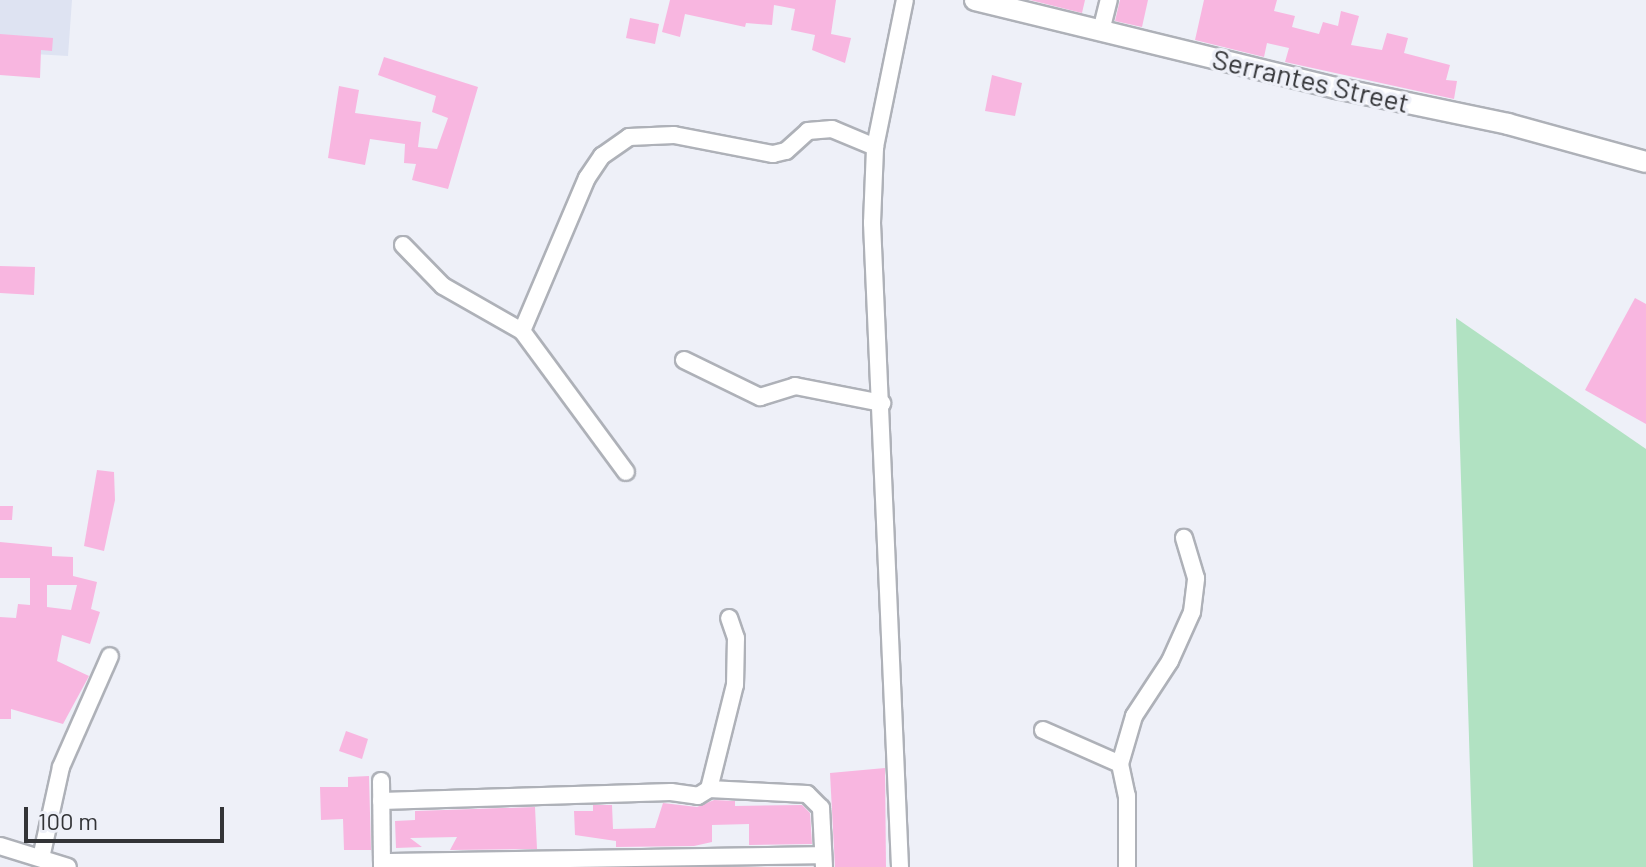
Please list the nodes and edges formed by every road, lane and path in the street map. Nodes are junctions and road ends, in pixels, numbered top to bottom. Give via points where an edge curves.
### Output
1 (905, 0) edge
2 (975, 0) edge
3 (1109, 0) edge
4 (1101, 31) junction
5 (875, 147) junction
6 (1646, 162) edge
7 (403, 245) dead end
8 (522, 331) junction
9 (684, 360) dead end
10 (882, 403) junction
11 (626, 472) dead end
12 (1184, 538) dead end
13 (729, 618) dead end
14 (110, 656) dead end
15 (1043, 730) dead end
16 (1120, 764) junction
17 (381, 781) dead end
18 (709, 789) junction
19 (381, 801) junction
20 (0, 846) edge
21 (41, 858) junction
22 (823, 861) edge
23 (382, 865) edge
24 (68, 867) edge
25 (900, 867) edge
26 (1127, 867) edge

1 - 5 street
2 - 4 main road, Serrantes Street
3 - 4 street
4 - 6 main road, Serrantes Street via 1508,124
5 - 8 street via 832,129 808,131 786,151 773,154 674,135 629,137 602,156 587,178
5 - 10 street via 872,223
7 - 8 street via 443,286
8 - 11 street
9 - 10 street via 760,397 795,386
10 - 25 street
12 - 16 street via 1196,578 1196,599 1170,661 1130,726
13 - 18 street via 736,638 735,685
14 - 21 street via 67,750
15 - 16 street
16 - 26 street via 1127,796
17 - 19 street
18 - 19 street via 694,796 671,792
18 - 22 street via 813,795 821,808
19 - 23 street
20 - 21 street
21 - 24 street
22 - 23 street

